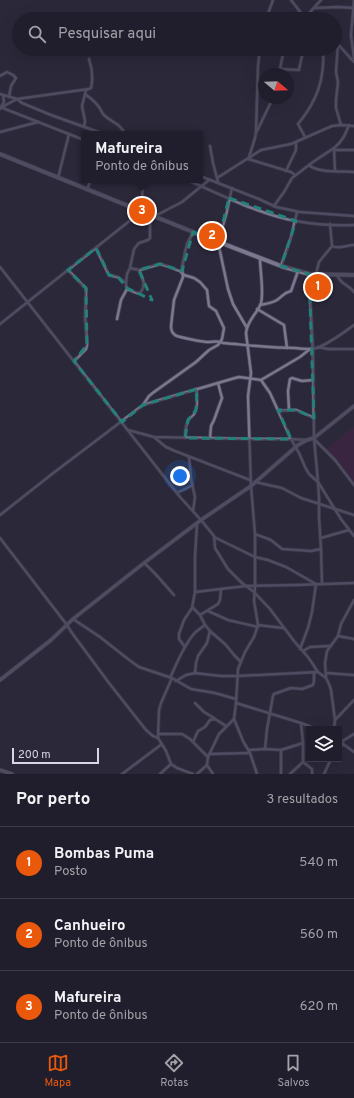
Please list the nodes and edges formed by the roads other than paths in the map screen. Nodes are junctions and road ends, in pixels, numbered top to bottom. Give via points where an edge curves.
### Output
1 (272, 0) edge
2 (291, 0) edge
3 (321, 0) edge
4 (354, 1) edge
5 (314, 8) junction
6 (354, 8) edge
7 (268, 12) edge
8 (300, 12) edge
9 (311, 12) edge
10 (354, 13) edge
11 (342, 48) edge
12 (353, 52) edge
13 (347, 54) junction
14 (259, 56) edge
15 (282, 56) edge
16 (302, 56) edge
17 (323, 56) edge
18 (337, 56) edge
19 (354, 58) edge
20 (89, 59) dead end
21 (354, 62) edge
22 (279, 68) edge
23 (294, 70) edge
24 (0, 76) edge
25 (86, 90) junction
26 (1, 94) edge
27 (85, 94) junction
28 (9, 97) junction
29 (16, 100) junction
30 (269, 104) edge
31 (1, 108) edge
32 (38, 122) junction
33 (341, 125) junction
34 (349, 125) junction
35 (354, 126) edge
36 (84, 127) junction
37 (95, 131) edge
38 (123, 131) edge
39 (0, 132) edge
40 (256, 132) junction
41 (69, 134) junction
42 (305, 137) junction
43 (81, 139) edge
44 (296, 142) junction
45 (210, 146) dead end
46 (334, 149) junction
47 (354, 150) edge
48 (0, 154) edge
49 (249, 158) junction
50 (309, 165) junction
51 (286, 171) junction
52 (335, 171) junction
53 (354, 172) edge
54 (295, 175) junction
55 (203, 177) edge
56 (58, 178) junction
57 (217, 178) junction
58 (209, 180) junction
59 (90, 183) edge
60 (143, 183) edge
61 (194, 183) edge
62 (218, 183) junction
63 (202, 186) junction
64 (232, 188) junction
65 (87, 190) junction
66 (229, 198) junction
67 (274, 206) junction
68 (141, 211) junction
69 (298, 212) junction
70 (152, 215) junction
71 (354, 216) edge
72 (296, 221) junction
73 (330, 224) junction
74 (354, 225) edge
75 (193, 232) junction
76 (218, 242) junction
77 (354, 245) edge
78 (332, 246) junction
79 (96, 248) junction
80 (260, 259) junction
81 (280, 266) junction
82 (0, 267) edge
83 (130, 268) junction
84 (68, 270) junction
85 (138, 270) junction
86 (298, 271) junction
87 (182, 274) junction
88 (309, 274) junction
89 (316, 274) junction
90 (337, 275) junction
91 (354, 275) edge
92 (126, 283) junction
93 (127, 289) junction
94 (354, 292) edge
95 (28, 302) junction
96 (260, 305) junction
97 (257, 309) junction
98 (117, 319) dead end
99 (0, 324) edge
100 (354, 325) edge
101 (247, 328) junction
102 (220, 341) junction
103 (247, 345) junction
104 (318, 347) junction
105 (287, 348) junction
106 (311, 349) junction
107 (354, 349) edge
108 (74, 361) junction
109 (251, 379) junction
110 (261, 380) junction
111 (313, 380) junction
112 (218, 383) junction
113 (196, 389) junction
114 (143, 405) junction
115 (354, 406) edge
116 (289, 410) junction
117 (279, 411) junction
118 (314, 418) junction
119 (122, 422) junction
120 (128, 430) junction
121 (154, 437) junction
122 (185, 438) junction
123 (210, 438) junction
124 (314, 438) junction
125 (249, 439) junction
126 (291, 439) junction
127 (307, 440) junction
128 (296, 447) junction
129 (189, 457) junction
130 (250, 480) junction
131 (255, 482) junction
132 (318, 482) junction
133 (193, 485) junction
134 (354, 485) edge
135 (250, 486) junction
136 (177, 493) junction
137 (319, 504) junction
138 (335, 509) junction
139 (193, 511) junction
140 (0, 515) edge
141 (354, 515) edge
142 (201, 520) junction
143 (197, 524) junction
144 (349, 530) junction
145 (255, 534) junction
146 (214, 536) junction
147 (354, 536) edge
148 (0, 538) edge
149 (321, 538) junction
150 (322, 549) junction
151 (255, 557) junction
152 (144, 563) junction
153 (354, 582) edge
154 (316, 584) junction
155 (322, 584) junction
156 (246, 586) junction
157 (255, 586) junction
158 (221, 589) junction
159 (194, 592) junction
160 (254, 592) junction
161 (174, 595) dead end
162 (354, 600) edge
163 (192, 608) junction
164 (208, 611) junction
165 (200, 615) junction
166 (73, 619) junction
167 (67, 625) junction
168 (205, 625) junction
169 (258, 626) junction
170 (284, 628) junction
171 (210, 631) junction
172 (338, 636) junction
173 (354, 639) edge
174 (330, 646) junction
175 (185, 647) junction
176 (302, 650) junction
177 (241, 662) junction
178 (316, 672) junction
179 (195, 673) junction
180 (326, 673) junction
181 (352, 675) edge
182 (237, 676) junction
183 (171, 678) junction
184 (326, 678) junction
185 (354, 678) edge
186 (0, 680) edge
187 (176, 681) junction
188 (236, 699) junction
189 (354, 700) edge
190 (195, 703) dead end
191 (236, 703) junction
192 (270, 714) junction
193 (215, 719) junction
194 (234, 719) junction
195 (335, 720) junction
196 (301, 722) junction
197 (226, 726) junction
198 (310, 726) edge
199 (334, 726) edge
200 (158, 734) junction
201 (354, 734) edge
202 (158, 738) junction
203 (342, 741) edge
204 (193, 742) junction
205 (303, 743) junction
206 (342, 743) edge
207 (162, 744) junction
208 (265, 749) junction
209 (281, 750) junction
210 (249, 752) junction
211 (354, 752) edge
212 (209, 756) junction
213 (303, 762) junction
214 (330, 762) edge
215 (170, 764) junction
216 (207, 765) junction
217 (0, 770) edge
218 (12, 774) edge
219 (122, 774) edge
220 (160, 774) edge
221 (193, 774) edge
222 (197, 774) edge
223 (213, 774) edge
224 (257, 774) edge
225 (281, 774) edge
226 (290, 774) edge
227 (312, 774) edge
228 (324, 774) edge

1 - 7 street
2 - 8 street
3 - 5 street
4 - 6 street
5 - 6 street
5 - 9 street
6 - 10 street
10 - 12 street via 351,35
11 - 13 street
12 - 13 street
12 - 19 street
13 - 21 street
14 - 40 street
15 - 22 street
16 - 23 street via 299,70
17 - 42 street via 324,70 320,88 298,124
18 - 33 street via 336,108
20 - 25 street via 92,80 91,88
24 - 28 street via 7,72 16,78
25 - 27 street
25 - 29 street
26 - 28 street
26 - 31 street via 4,102
27 - 36 street via 82,106 86,121
27 - 38 street
28 - 29 street
29 - 31 street
29 - 36 street
30 - 40 street
31 - 32 street
32 - 39 street
32 - 41 street
33 - 34 street
33 - 42 street
34 - 35 street
34 - 46 street via 345,136
36 - 37 street
40 - 49 street
41 - 43 street
41 - 56 street
42 - 44 street
44 - 49 street via 261,150
44 - 51 street via 296,150
45 - 57 street
46 - 47 street
46 - 50 street
46 - 52 street
48 - 56 main road
49 - 51 street
49 - 57 street
50 - 52 street via 318,170
50 - 54 street
51 - 54 street
52 - 53 street
54 - 67 street
55 - 58 street
56 - 65 main road
57 - 62 street
58 - 62 street
58 - 63 street
59 - 65 street
60 - 68 street
61 - 63 street
62 - 64 street
63 - 66 street
63 - 70 street via 182,202
64 - 66 street
64 - 67 street
65 - 68 main road
66 - 72 street
66 - 76 street
67 - 69 street
68 - 70 main road
68 - 79 street
69 - 71 street
69 - 72 street
70 - 75 main road
70 - 83 street via 150,238 136,246
72 - 73 street
72 - 81 street
73 - 74 street
73 - 78 street
75 - 76 main road
75 - 87 street via 187,244
76 - 80 main road
76 - 101 street via 228,290
77 - 78 street via 340,248
78 - 89 street via 319,262
79 - 84 street
79 - 92 street via 109,275 118,277
80 - 81 main road
80 - 96 street
81 - 86 main road
82 - 95 street
83 - 85 street
83 - 92 street
84 - 95 street
84 - 108 street via 86,289 87,345
85 - 87 street via 160,264 177,269
85 - 93 street via 144,287 140,293
86 - 88 main road
86 - 96 street via 291,291 276,300
87 - 102 street via 194,278 207,290 209,306 216,311 224,328
87 - 102 street via 182,282 174,300 172,330 178,337 204,342
88 - 89 main road
88 - 106 street
89 - 90 main road
90 - 91 main road
90 - 94 street via 340,282
92 - 93 street
93 - 98 street via 121,300
95 - 99 street
95 - 108 street
96 - 97 street
97 - 101 street
97 - 105 street via 284,325
100 - 104 street
101 - 103 street
102 - 103 street
102 - 114 street via 149,396
103 - 105 street
103 - 109 street
104 - 106 street
104 - 107 street via 328,350
105 - 106 street
106 - 110 street
106 - 111 street
108 - 119 street
109 - 110 street
109 - 112 street via 239,377
109 - 125 street via 248,396
110 - 117 street
111 - 116 street via 290,379
111 - 118 street
112 - 113 street
112 - 123 street via 222,398 211,426
113 - 114 street
113 - 122 street via 196,410 188,420
114 - 119 street
115 - 124 street
116 - 117 street
116 - 118 street via 296,410
117 - 126 street
118 - 124 street
119 - 120 street
119 - 140 street
120 - 121 street
120 - 136 street
121 - 122 street
121 - 129 street via 166,447
122 - 123 street
123 - 125 street
124 - 127 street
124 - 132 street
124 - 134 street
125 - 126 street
125 - 130 street
126 - 127 street
126 - 128 street
127 - 128 street
128 - 131 street
128 - 132 street via 310,474
129 - 130 street
129 - 133 street
130 - 135 street
131 - 135 street
131 - 137 street via 282,488
132 - 137 street
132 - 138 street
133 - 136 street
133 - 139 street
135 - 142 street
135 - 145 street
136 - 139 street
137 - 138 street
137 - 149 street
138 - 141 street
138 - 144 street
139 - 142 street
142 - 143 street
142 - 146 street
143 - 152 street
143 - 159 street
144 - 147 street
144 - 149 street
145 - 150 street via 274,542 282,549
145 - 151 street
146 - 151 street
146 - 156 street via 215,548 228,569
148 - 167 street
149 - 150 street
150 - 155 street
151 - 154 street via 268,560
151 - 157 street
152 - 161 street
152 - 166 street
153 - 155 street
154 - 155 street
154 - 157 street
154 - 176 street
156 - 157 street
156 - 158 street
156 - 160 street
157 - 160 street
158 - 159 street
158 - 164 street via 220,602
159 - 163 street
160 - 169 street
160 - 170 street
162 - 172 street
163 - 165 street
163 - 175 street via 179,634
164 - 165 street
164 - 169 street via 228,620
165 - 168 street
166 - 167 street
166 - 183 street via 100,636 139,667
167 - 186 street
167 - 202 street via 146,730
168 - 171 street
168 - 175 street via 197,630
169 - 170 street
169 - 177 street
170 - 176 street
171 - 177 street via 221,639
171 - 179 street via 207,643 198,656
172 - 173 street
172 - 174 street
174 - 176 street
174 - 180 street via 327,651
175 - 183 street
176 - 178 street
177 - 182 street
178 - 182 street
178 - 184 street
178 - 192 street via 312,685 274,694
179 - 182 street
179 - 187 street
180 - 181 street
180 - 184 street
181 - 185 street
182 - 188 street
183 - 187 street
183 - 200 street via 159,710
184 - 195 street via 331,690
187 - 188 street via 191,688
188 - 191 street
189 - 195 street
190 - 193 street
191 - 192 street
191 - 194 street
192 - 196 street
192 - 208 street
193 - 197 street
193 - 204 street via 210,720 198,731
194 - 197 street
194 - 210 street
195 - 199 street
196 - 198 street
196 - 205 street
197 - 212 street via 219,734
200 - 202 street
200 - 204 street via 182,734
201 - 203 street
202 - 207 street
204 - 212 street
205 - 209 street
205 - 213 street
206 - 211 street
207 - 215 street
207 - 219 street
208 - 209 street
208 - 210 street
209 - 225 street
210 - 212 street
210 - 224 street
212 - 216 street
213 - 226 street
213 - 227 street via 312,769
214 - 228 street
215 - 220 street
215 - 221 street
216 - 222 street
216 - 223 street
217 - 218 street

